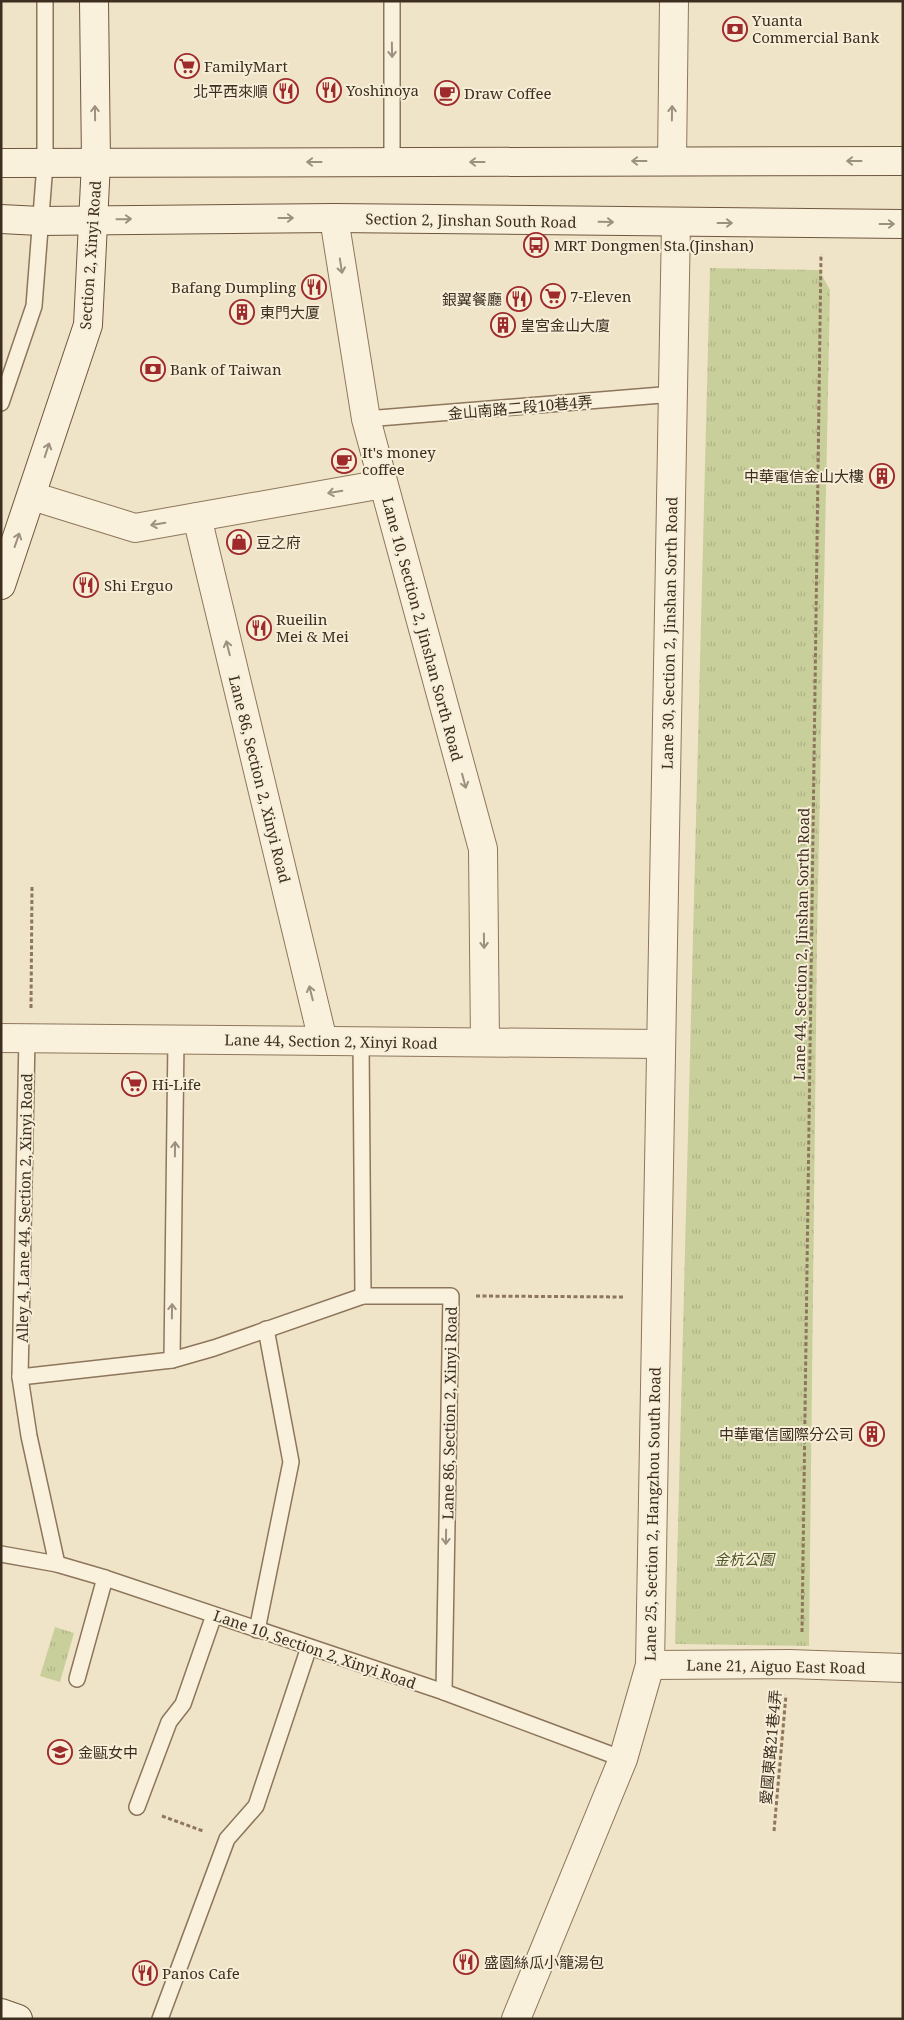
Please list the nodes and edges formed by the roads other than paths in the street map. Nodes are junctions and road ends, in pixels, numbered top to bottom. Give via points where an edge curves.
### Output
1 (45, 1) edge
2 (94, 1) edge
3 (392, 1) edge
4 (674, 1) edge
5 (672, 161) junction
6 (903, 161) edge
7 (96, 162) junction
8 (392, 162) junction
9 (1, 163) edge
10 (45, 164) junction
11 (334, 218) junction
12 (1, 219) edge
13 (94, 219) junction
14 (40, 221) junction
15 (676, 223) junction
16 (903, 224) edge
17 (674, 394) junction
18 (1, 403) edge
19 (366, 420) junction
20 (383, 484) junction
21 (32, 496) junction
22 (197, 517) junction
23 (1, 585) edge
24 (14, 1038) edge
25 (176, 1039) junction
26 (323, 1041) junction
27 (361, 1041) junction
28 (485, 1042) junction
29 (661, 1044) junction
30 (363, 1296) junction
31 (266, 1329) junction
32 (172, 1360) junction
33 (20, 1377) junction
34 (1, 1554) edge
35 (57, 1564) junction
36 (105, 1578) junction
37 (214, 1615) junction
38 (257, 1630) junction
39 (309, 1647) junction
40 (650, 1665) junction
41 (903, 1668) edge
42 (77, 1679) dead end
43 (444, 1692) junction
44 (623, 1759) junction
45 (137, 1807) road end
46 (1, 2013) edge
47 (18, 2019) edge
48 (160, 2019) edge
49 (516, 2019) edge

1 - 10 lane
7 -> 2 street, Section 2, Xinyi Road
3 -> 8 lane
5 -> 4 street
6 -> 5 street
5 -> 8 street
8 -> 7 street
7 - 10 street
7 - 13 street, Section 2, Xinyi Road
9 - 10 street
10 - 14 lane
13 -> 11 street, Section 2, Jinshan South Road
11 -> 15 street, Section 2, Jinshan South Road
11 -> 19 street, Lane 10, Section 2, Jinshan Sorth Road
12 - 14 street, Section 2, Jinshan South Road
13 - 14 street, Section 2, Jinshan South Road
21 -> 13 street, Section 2, Xinyi Road via 88,325
14 - 18 lane via 34,306
15 -> 16 street, Section 2, Jinshan South Road
15 - 17 street, Lane 30, Section 2, Jinshan Sorth Road
17 - 19 lane, 金山南路二段10巷4弄
17 - 29 street, Lane 30, Section 2, Jinshan Sorth Road
19 - 20 street, Lane 10, Section 2, Jinshan Sorth Road
20 -> 22 street
20 -> 28 street, Lane 10, Section 2, Jinshan Sorth Road via 482,849
22 -> 21 street via 135,528
23 -> 21 street, Section 2, Xinyi Road
26 -> 22 street, Lane 86, Section 2, Xinyi Road
24 - 25 street, Lane 44, Section 2, Xinyi Road
24 - 33 lane, Alley 4, Lane 44, Section 2, Xinyi Road
25 - 26 street, Lane 44, Section 2, Xinyi Road
32 -> 25 lane
26 - 27 street, Lane 44, Section 2, Xinyi Road
27 - 28 street, Lane 44, Section 2, Xinyi Road
27 - 30 lane
28 - 29 street, Lane 44, Section 2, Xinyi Road
29 - 40 street, Lane 25, Section 2, Hangzhou South Road
30 - 31 lane, Lane 86, Section 2, Xinyi Road
30 -> 43 lane, Lane 86, Section 2, Xinyi Road via 451,1296
31 - 32 lane, Lane 86, Section 2, Xinyi Road
31 - 38 lane via 291,1462
32 - 33 lane, Lane 86, Section 2, Xinyi Road
33 - 35 lane, Alley 4, Lane 44, Section 2, Xinyi Road via 29,1436
34 - 35 lane, Lane 10, Section 2, Xinyi Road
35 - 36 lane, Lane 10, Section 2, Xinyi Road
36 - 37 lane, Lane 10, Section 2, Xinyi Road
36 - 42 lane
37 - 38 lane, Lane 10, Section 2, Xinyi Road
37 - 45 lane via 183,1704 169,1722
38 - 39 lane, Lane 10, Section 2, Xinyi Road
39 - 43 lane, Lane 10, Section 2, Xinyi Road
39 - 48 lane via 256,1806 228,1839
40 - 41 street, Lane 21, Aiguo East Road
40 - 44 street, Lane 25, Section 2, Hangzhou South Road
43 - 44 lane, Lane 10, Section 2, Xinyi Road
44 - 49 street, Lane 25, Section 2, Hangzhou South Road
46 - 47 street

